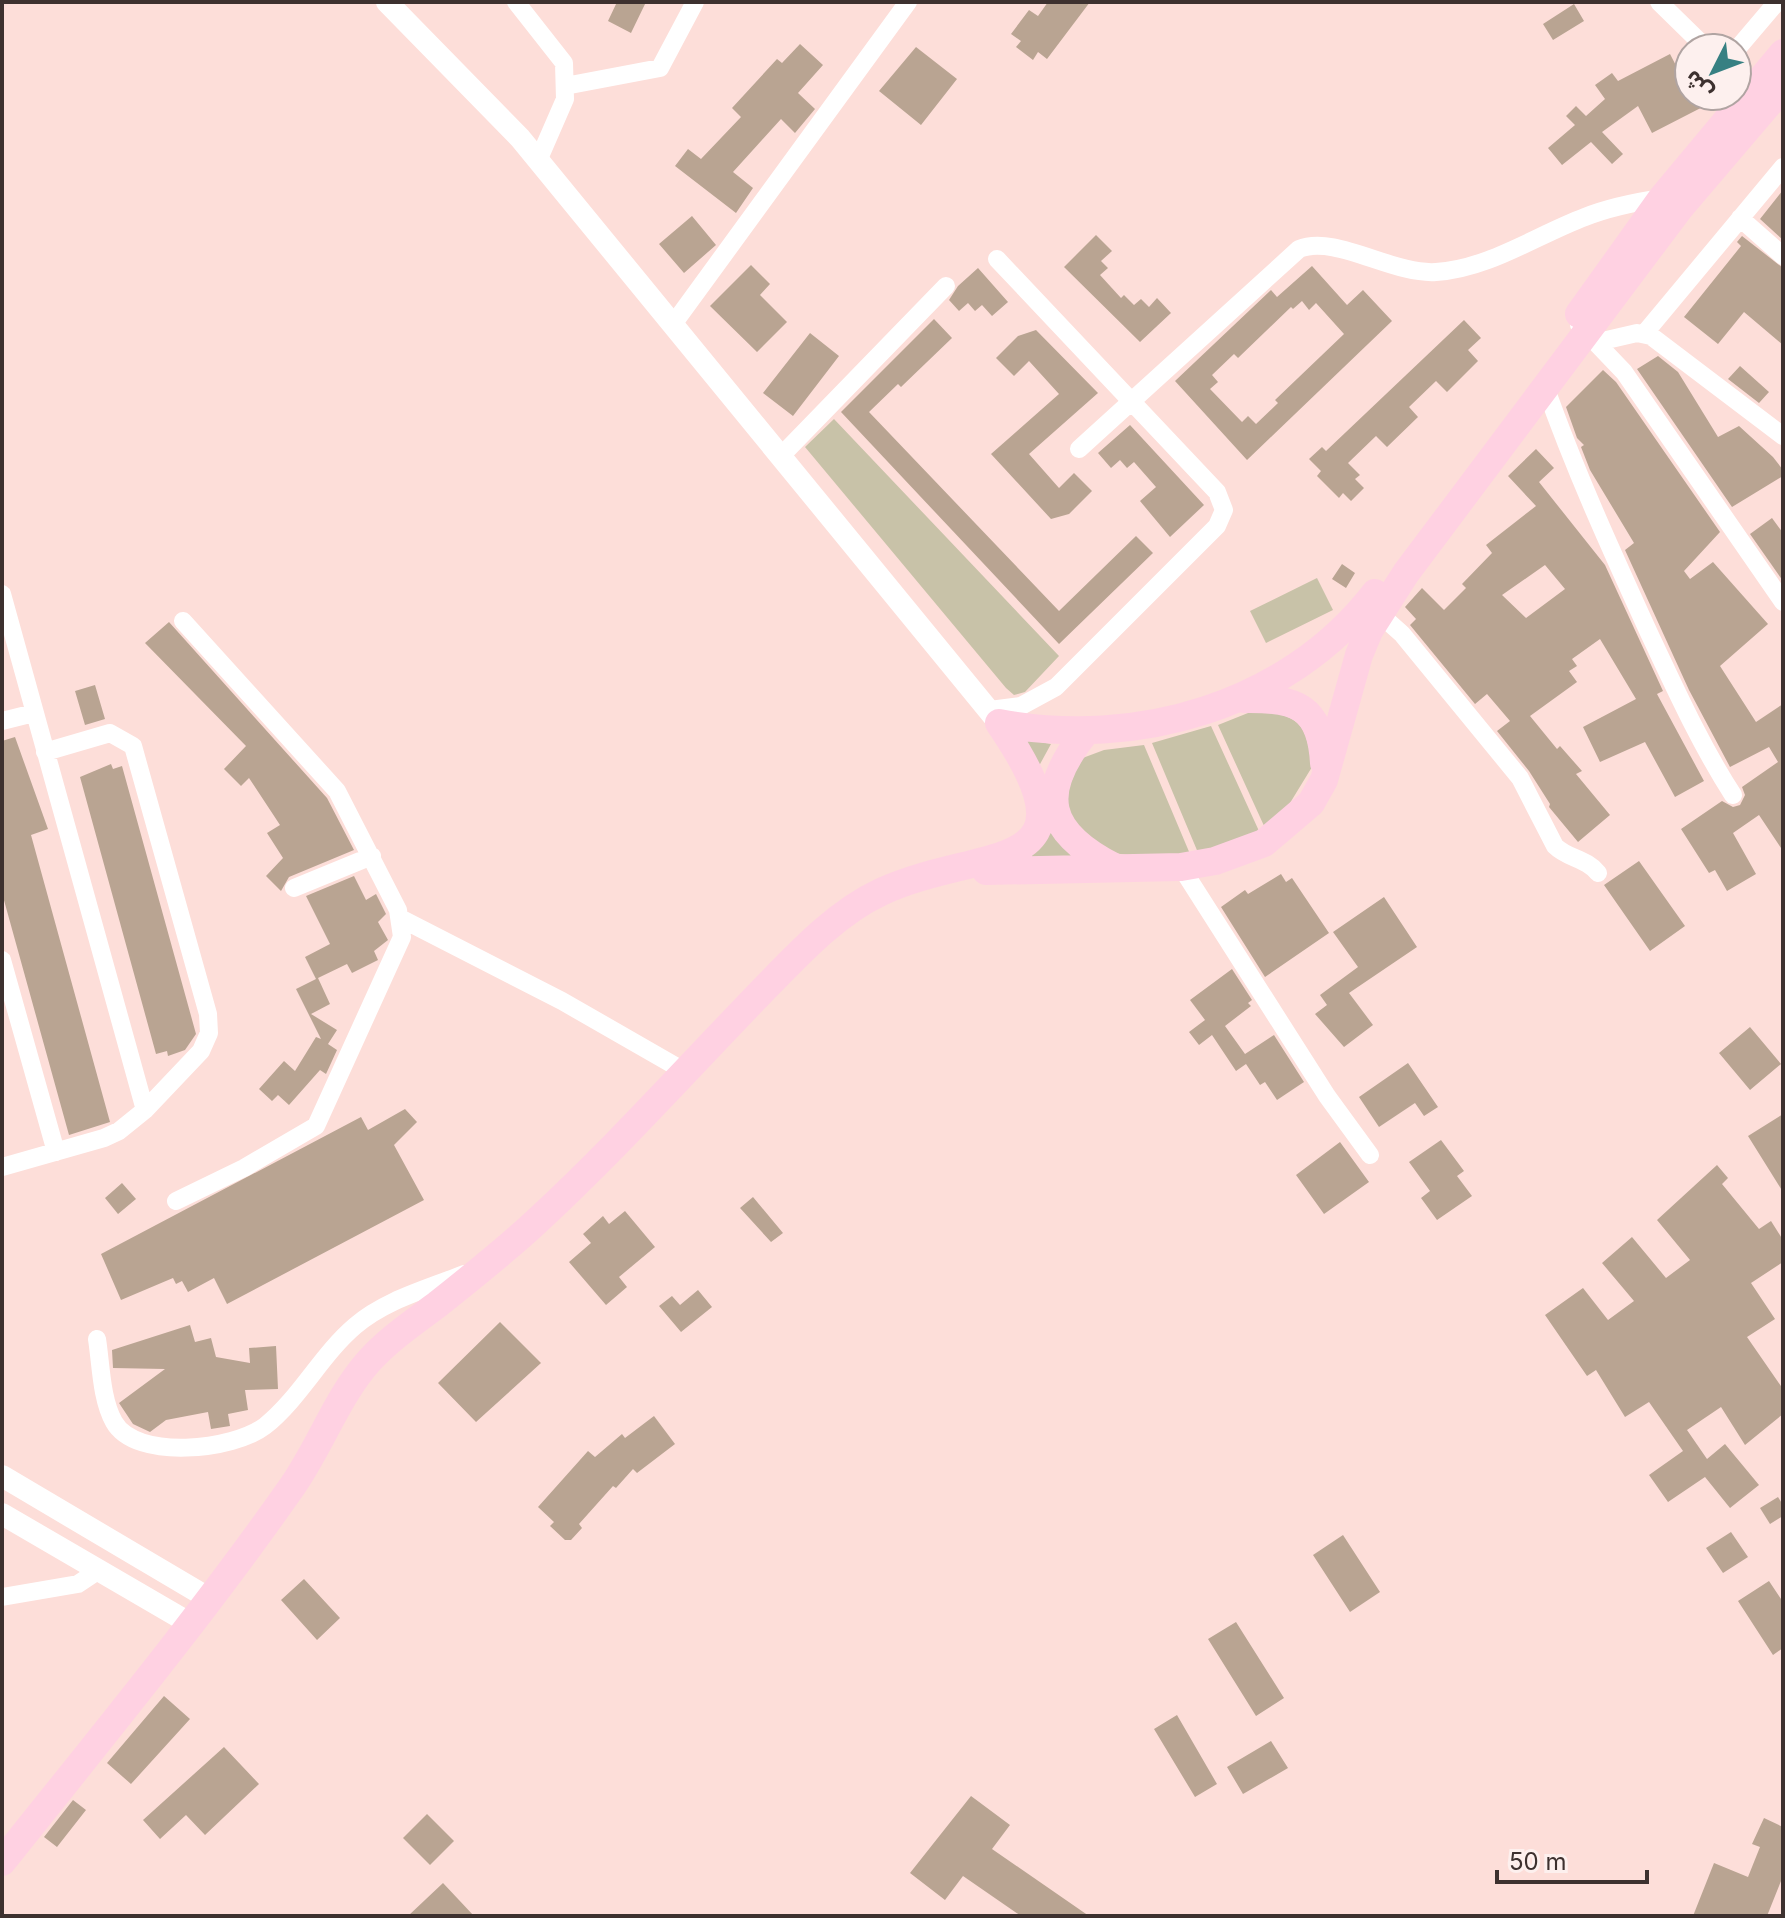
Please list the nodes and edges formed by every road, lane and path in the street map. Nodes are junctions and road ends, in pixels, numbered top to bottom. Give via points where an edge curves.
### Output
1 (387, 2) edge
2 (516, 2) edge
3 (695, 2) edge
4 (908, 2) edge
5 (1659, 2) edge
6 (1777, 2) edge
7 (1690, 32) edge
8 (1751, 32) edge
9 (1783, 53) edge
10 (565, 86) junction
11 (1761, 87) edge
12 (538, 161) junction
13 (1781, 172) edge
14 (1662, 198) junction
15 (1740, 218) junction
16 (1783, 256) edge
17 (997, 259) dead end
18 (946, 286) dead end
19 (674, 323) junction
20 (1586, 332) junction
21 (1644, 334) junction
22 (1545, 386) junction
23 (1131, 403) junction
24 (1783, 436) edge
25 (1079, 449) dead end
26 (780, 457) junction
27 (2, 594) edge
28 (1783, 602) edge
29 (1374, 608) junction
30 (183, 621) dead end
31 (1226, 700) junction
32 (34, 713) junction
33 (994, 716) junction
34 (2, 721) edge
35 (1085, 733) junction
36 (45, 752) junction
37 (1324, 780) junction
38 (1047, 794) junction
39 (1733, 795) dead end
40 (372, 856) junction
41 (1181, 867) junction
42 (1115, 868) junction
43 (945, 872) junction
44 (1598, 873) dead end
45 (294, 888) dead end
46 (400, 918) junction
47 (2, 960) edge
48 (684, 1071) junction
49 (145, 1110) junction
50 (56, 1152) junction
51 (1370, 1155) dead end
52 (2, 1167) edge
53 (176, 1201) dead end
54 (489, 1263) junction
55 (97, 1339) dead end
56 (2, 1476) edge
57 (2, 1514) edge
58 (145, 1561) junction
59 (99, 1570) junction
60 (129, 1588) junction
61 (2, 1597) edge
62 (210, 1599) junction
63 (191, 1624) junction
64 (2, 1862) edge

1 - 12 street via 466,79
2 - 10 street via 564,63
3 - 10 street via 660,68
4 - 19 street
5 - 7 street
6 - 8 street
9 - 11 main road
10 - 12 street via 565,99
11 - 14 main road
11 - 20 main road via 1679,209
12 - 19 street
13 - 15 street
14 - 20 main road
14 - 23 street via 1585,217 1446,271 1399,270 1329,247 1306,246 1292,253
15 - 16 street
15 - 21 street
17 - 23 street
18 - 26 street
19 - 26 street
20 - 21 street
20 - 22 main road
20 - 28 street via 1624,372
20 - 29 main road
21 - 24 street
22 - 29 main road
22 - 39 street via 1572,463 1629,589
23 - 25 street
23 - 33 street via 1217,492 1222,519 1056,687
26 - 33 street
27 - 32 street
29 - 31 main road via 1305,663
29 - 37 main road
29 - 44 street via 1402,634 1520,778 1555,846 1585,860
30 - 40 street via 328,778
31 - 35 main road via 1130,729
31 - 37 main road via 1275,698 1306,711 1322,739
32 - 34 street
32 - 36 street
33 - 35 main road
33 - 38 main road
35 - 38 main road
36 - 49 street
36 - 49 street via 110,733 127,739 138,754 209,1023 201,1051
37 - 41 main road via 1311,803 1264,843
38 - 42 main road via 1068,836
38 - 43 main road via 1039,826 1021,848
40 - 45 street
40 - 46 street
41 - 42 main road
41 - 51 street
42 - 43 main road
43 - 48 main road via 900,884 858,905 800,952
46 - 48 street
46 - 53 street via 400,946 316,1126
47 - 50 street
48 - 54 main road via 556,1203
49 - 50 street via 104,1138
50 - 52 street
54 - 55 street via 370,1314 265,1426 220,1445 153,1446 125,1435 109,1410
54 - 62 main road via 367,1364 300,1476
56 - 58 street
57 - 59 street
58 - 60 street
58 - 62 street
59 - 60 street
59 - 61 street via 78,1584
60 - 63 street
62 - 63 main road
63 - 64 main road

